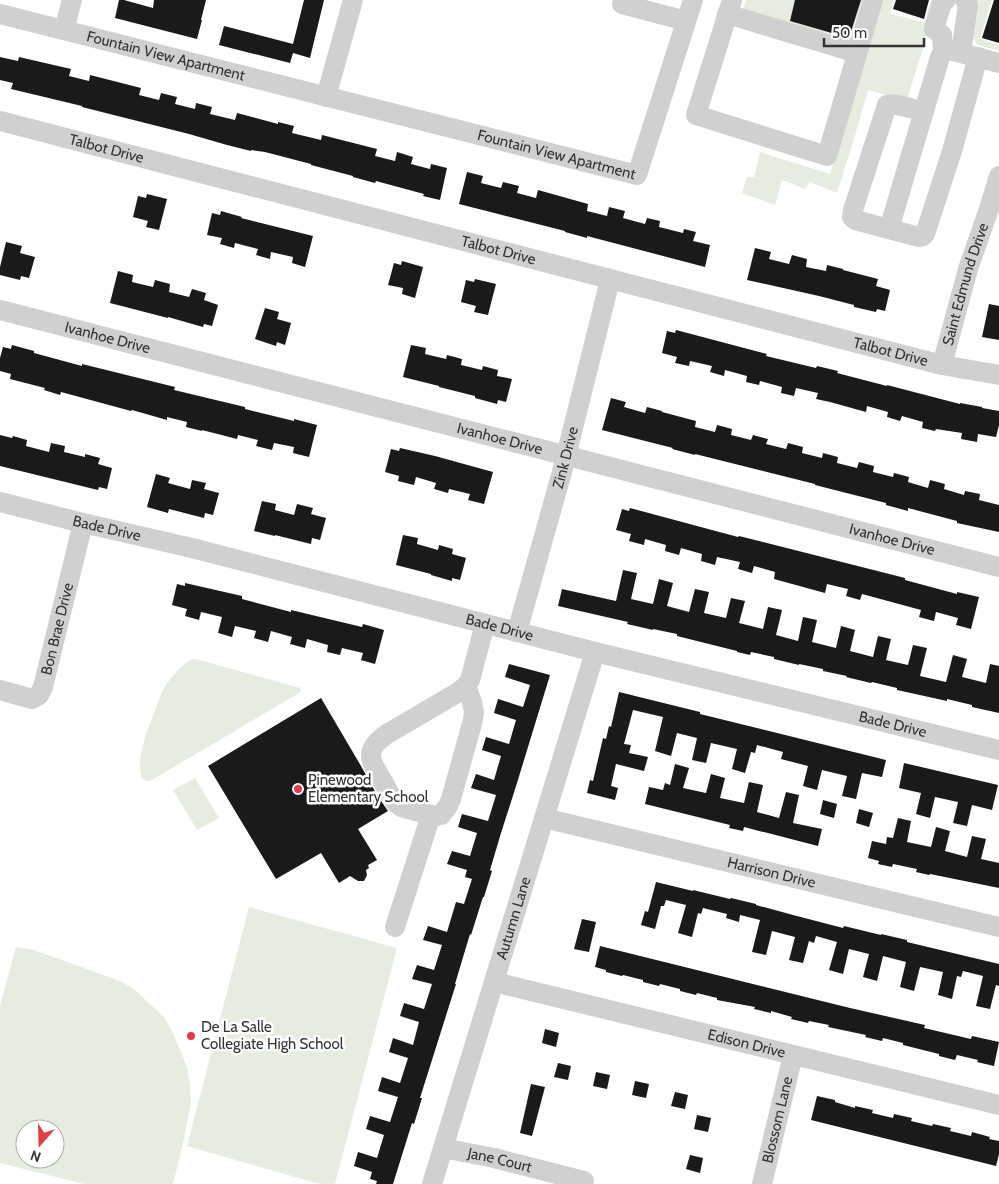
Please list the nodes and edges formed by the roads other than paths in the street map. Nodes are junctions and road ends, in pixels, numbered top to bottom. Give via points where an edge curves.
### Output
1 (72, 0) edge
2 (353, 0) edge
3 (623, 0) edge
4 (694, 0) edge
5 (873, 0) edge
6 (946, 0) edge
7 (965, 0) edge
8 (730, 7) edge
9 (0, 14) edge
10 (686, 21) junction
11 (64, 30) junction
12 (857, 53) junction
13 (961, 54) junction
14 (999, 63) edge
15 (326, 97) junction
16 (924, 112) junction
17 (0, 122) edge
18 (999, 176) edge
19 (994, 210) edge
20 (889, 229) junction
21 (610, 280) junction
22 (0, 310) edge
23 (942, 365) junction
24 (999, 375) edge
25 (566, 456) junction
26 (0, 502) edge
27 (83, 523) junction
28 (999, 567) edge
29 (485, 624) junction
30 (517, 632) junction
31 (595, 652) junction
32 (466, 686) junction
33 (0, 690) edge
34 (999, 750) edge
35 (431, 815) junction
36 (544, 818) junction
37 (395, 927) dead end
38 (999, 928) edge
39 (494, 982) junction
40 (793, 1055) junction
41 (999, 1105) edge
42 (443, 1148) junction
43 (584, 1181) dead end
44 (432, 1184) edge
45 (762, 1184) edge

1 - 11 street
2 - 15 street
3 - 10 street via 622,4
4 - 10 street, Fountain View Apartment
5 - 12 street
6 - 13 street via 942,3 934,29
7 - 13 street via 968,5
8 - 12 street
8 - 12 street via 696,115 827,156
9 - 11 street, Fountain View Apartment
10 - 15 street, Fountain View Apartment via 637,175
11 - 15 street, Fountain View Apartment
13 - 14 street
13 - 16 street via 940,57
13 - 20 street via 952,151 925,234 919,237
16 - 20 street
16 - 20 street via 887,105 853,210 855,220
17 - 21 street, Talbot Drive
18 - 19 street, Saint Edmund Drive
19 - 23 street, Saint Edmund Drive via 968,269
21 - 23 street, Talbot Drive
21 - 25 street, Zink Drive
22 - 25 street, Ivanhoe Drive
23 - 24 street, Talbot Drive
25 - 28 street, Ivanhoe Drive
25 - 30 street, Zink Drive
26 - 27 street, Bade Drive
27 - 29 street, Bade Drive
27 - 33 street, Bon Brae Drive via 43,687 39,695 32,698
29 - 30 street, Bade Drive
29 - 32 street via 472,676
30 - 31 street, Bade Drive
31 - 34 street, Bade Drive
31 - 36 street, Autumn Lane
32 - 35 street via 474,712 472,729 448,806 441,815
32 - 35 street via 378,740 372,750 374,767 396,804
35 - 37 street
36 - 38 street, Harrison Drive
36 - 39 street, Autumn Lane
39 - 40 street, Edison Drive
39 - 42 street, Autumn Lane
40 - 41 street, Edison Drive
40 - 45 street, Blossom Lane
42 - 43 street, Jane Court
42 - 44 street, Autumn Lane

